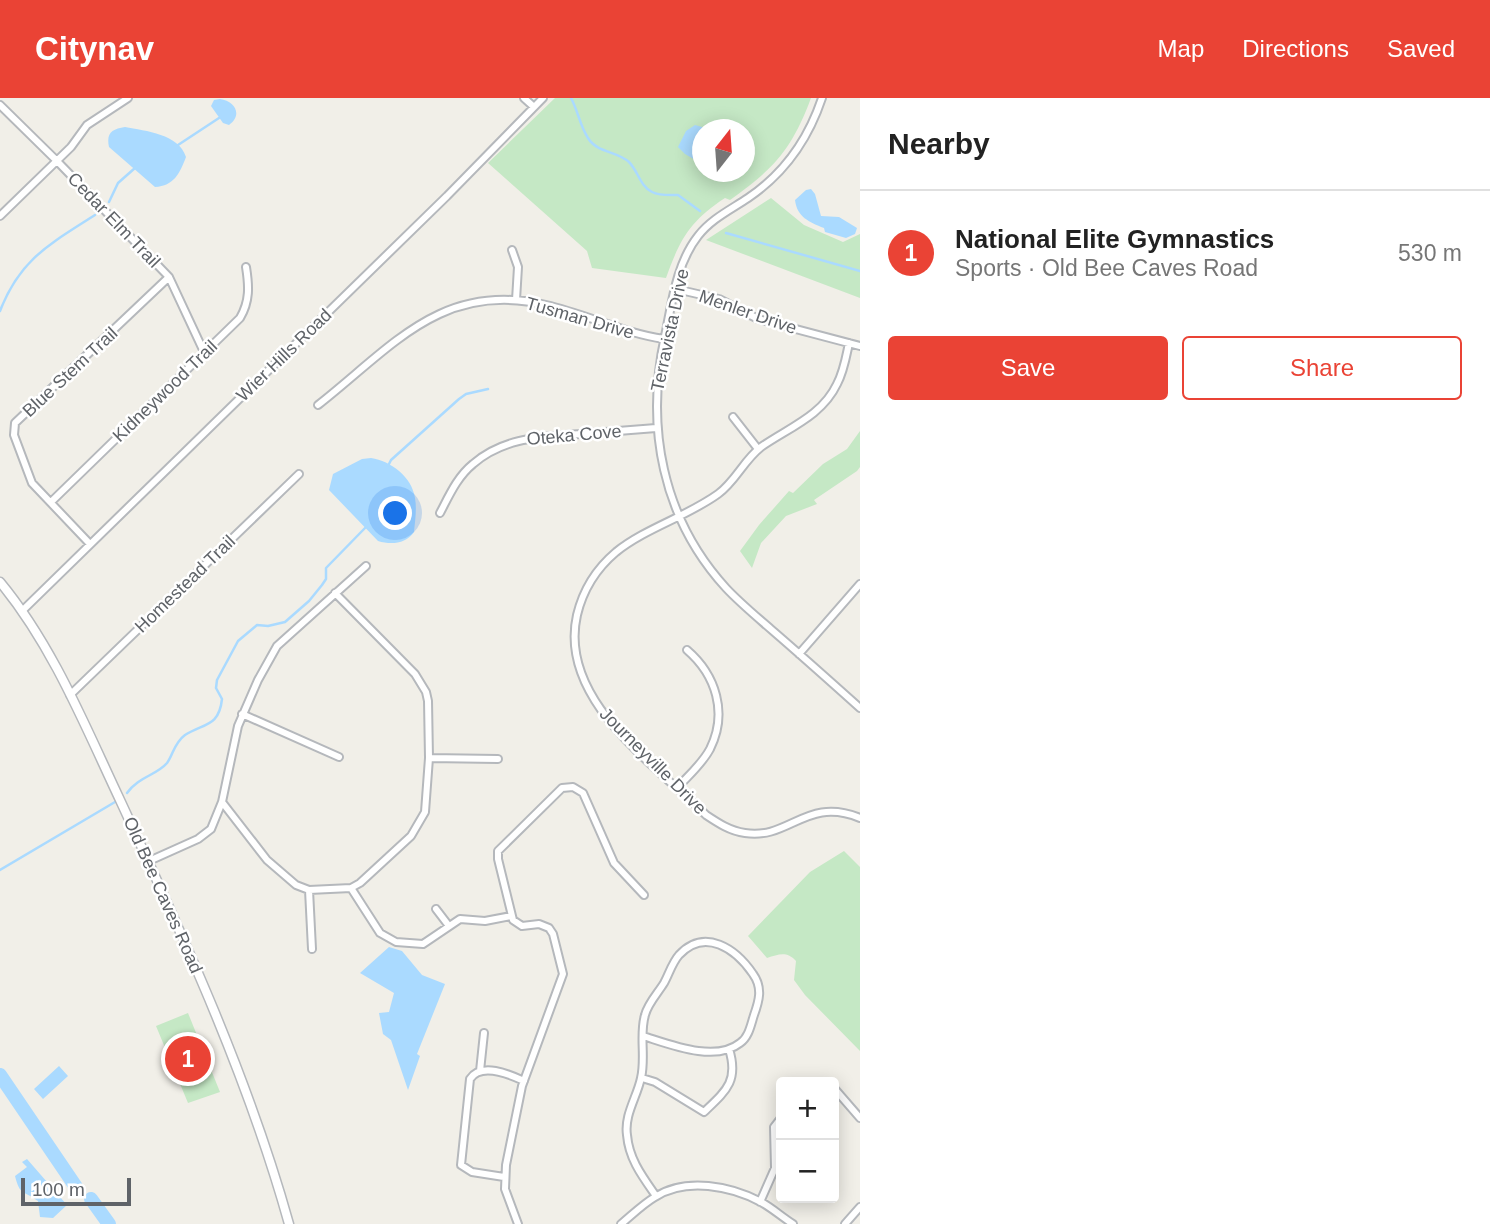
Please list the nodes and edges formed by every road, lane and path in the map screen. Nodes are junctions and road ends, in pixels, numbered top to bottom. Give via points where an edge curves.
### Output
1 (128, 98) edge
2 (524, 98) edge
3 (822, 98) edge
4 (542, 99) edge
5 (0, 105) edge
6 (534, 107) junction
7 (57, 161) junction
8 (0, 216) edge
9 (512, 250) dead end
10 (246, 267) dead end
11 (169, 277) junction
12 (676, 289) junction
13 (516, 300) junction
14 (664, 340) junction
15 (849, 343) junction
16 (860, 346) edge
17 (204, 352) junction
18 (318, 405) dead end
19 (733, 417) dead end
20 (656, 428) junction
21 (758, 449) junction
22 (299, 474) dead end
23 (51, 502) junction
24 (440, 513) dead end
25 (678, 516) junction
26 (89, 543) junction
27 (366, 566) dead end
28 (0, 582) edge
29 (860, 583) edge
30 (335, 593) junction
31 (23, 610) junction
32 (687, 650) dead end
33 (799, 654) junction
34 (70, 695) junction
35 (860, 708) edge
36 (242, 714) junction
37 (339, 757) dead end
38 (429, 758) junction
39 (498, 759) dead end
40 (678, 787) junction
41 (222, 802) junction
42 (860, 818) edge
43 (149, 861) junction
44 (351, 888) junction
45 (309, 890) junction
46 (644, 895) dead end
47 (436, 909) dead end
48 (511, 916) junction
49 (449, 926) junction
50 (312, 949) dead end
51 (484, 1033) dead end
52 (643, 1036) junction
53 (729, 1049) junction
54 (480, 1071) junction
55 (642, 1078) junction
56 (524, 1081) junction
57 (839, 1094) edge
58 (860, 1118) edge
59 (776, 1124) edge
60 (505, 1177) junction
61 (656, 1196) junction
62 (760, 1202) junction
63 (860, 1207) edge
64 (289, 1224) edge
65 (517, 1224) edge
66 (621, 1224) edge
67 (793, 1224) edge
68 (845, 1224) edge

1 - 7 street via 87,125
2 - 6 street
3 - 12 street, Terravista Drive via 803,142 776,175 697,237
4 - 6 street, Wier Hills Road
5 - 7 street, Cedar Elm Trail
6 - 26 street, Wier Hills Road
7 - 8 street
7 - 11 street, Cedar Elm Trail
9 - 13 street via 518,267
10 - 17 street, Kidneywood Trail via 247,307
11 - 17 street, Cedar Elm Trail
11 - 23 street, Blue Stem Trail via 15,423 14,435 32,483
12 - 14 street, Terravista Drive
12 - 15 street, Menler Drive via 719,299 765,321
13 - 14 street, Tusman Drive via 548,305
13 - 18 street, Tusman Drive via 464,304 432,316
14 - 20 street, Terravista Drive via 656,387
15 - 16 street, Menler Drive
15 - 21 street, Journeyville Drive via 840,377 825,403
17 - 23 street, Kidneywood Trail
19 - 21 street
20 - 24 street, Oteka Cove via 509,443 465,471
20 - 25 street, Terravista Drive
21 - 25 street, Journeyville Drive via 723,490
22 - 34 street, Homestead Trail
23 - 26 street, Blue Stem Trail
25 - 33 street, Terravista Drive via 700,555 726,587
25 - 40 street, Journeyville Drive via 628,544 599,570 578,610 575,647 581,674 595,702
26 - 31 street, Wier Hills Road
27 - 30 street
28 - 31 street, Old Bee Caves Road
29 - 33 street
30 - 36 street via 277,646
30 - 38 street via 421,683 428,701
31 - 34 street, Old Bee Caves Road
32 - 40 street via 710,677 718,719 710,749
33 - 35 street, Terravista Drive
34 - 43 street, Old Bee Caves Road
36 - 37 street
36 - 41 street
38 - 39 street
38 - 44 street via 423,818 411,836
40 - 42 street, Journeyville Drive via 706,815 744,833 777,830 822,812
41 - 43 street via 206,834
41 - 45 street via 267,860
43 - 64 street, Old Bee Caves Road via 253,1108
44 - 45 street
44 - 49 street via 374,926 390,940 423,944
45 - 50 street
46 - 48 street via 614,863 583,793 569,786 498,851
47 - 49 street
48 - 49 street via 485,921 464,918
48 - 56 street via 516,924 539,924 551,931 563,974
51 - 54 street
52 - 53 street via 692,1050
52 - 53 street via 648,1007 677,958 696,943 714,942 732,951 759,988 747,1035
52 - 55 street
53 - 55 street via 732,1076 723,1095 704,1112
54 - 56 street
54 - 60 street via 470,1079 461,1163 472,1172
55 - 61 street via 626,1132 631,1159
56 - 60 street
57 - 58 street
59 - 62 street via 775,1168
60 - 65 street
61 - 62 street via 705,1186
61 - 66 street
62 - 67 street
63 - 68 street

